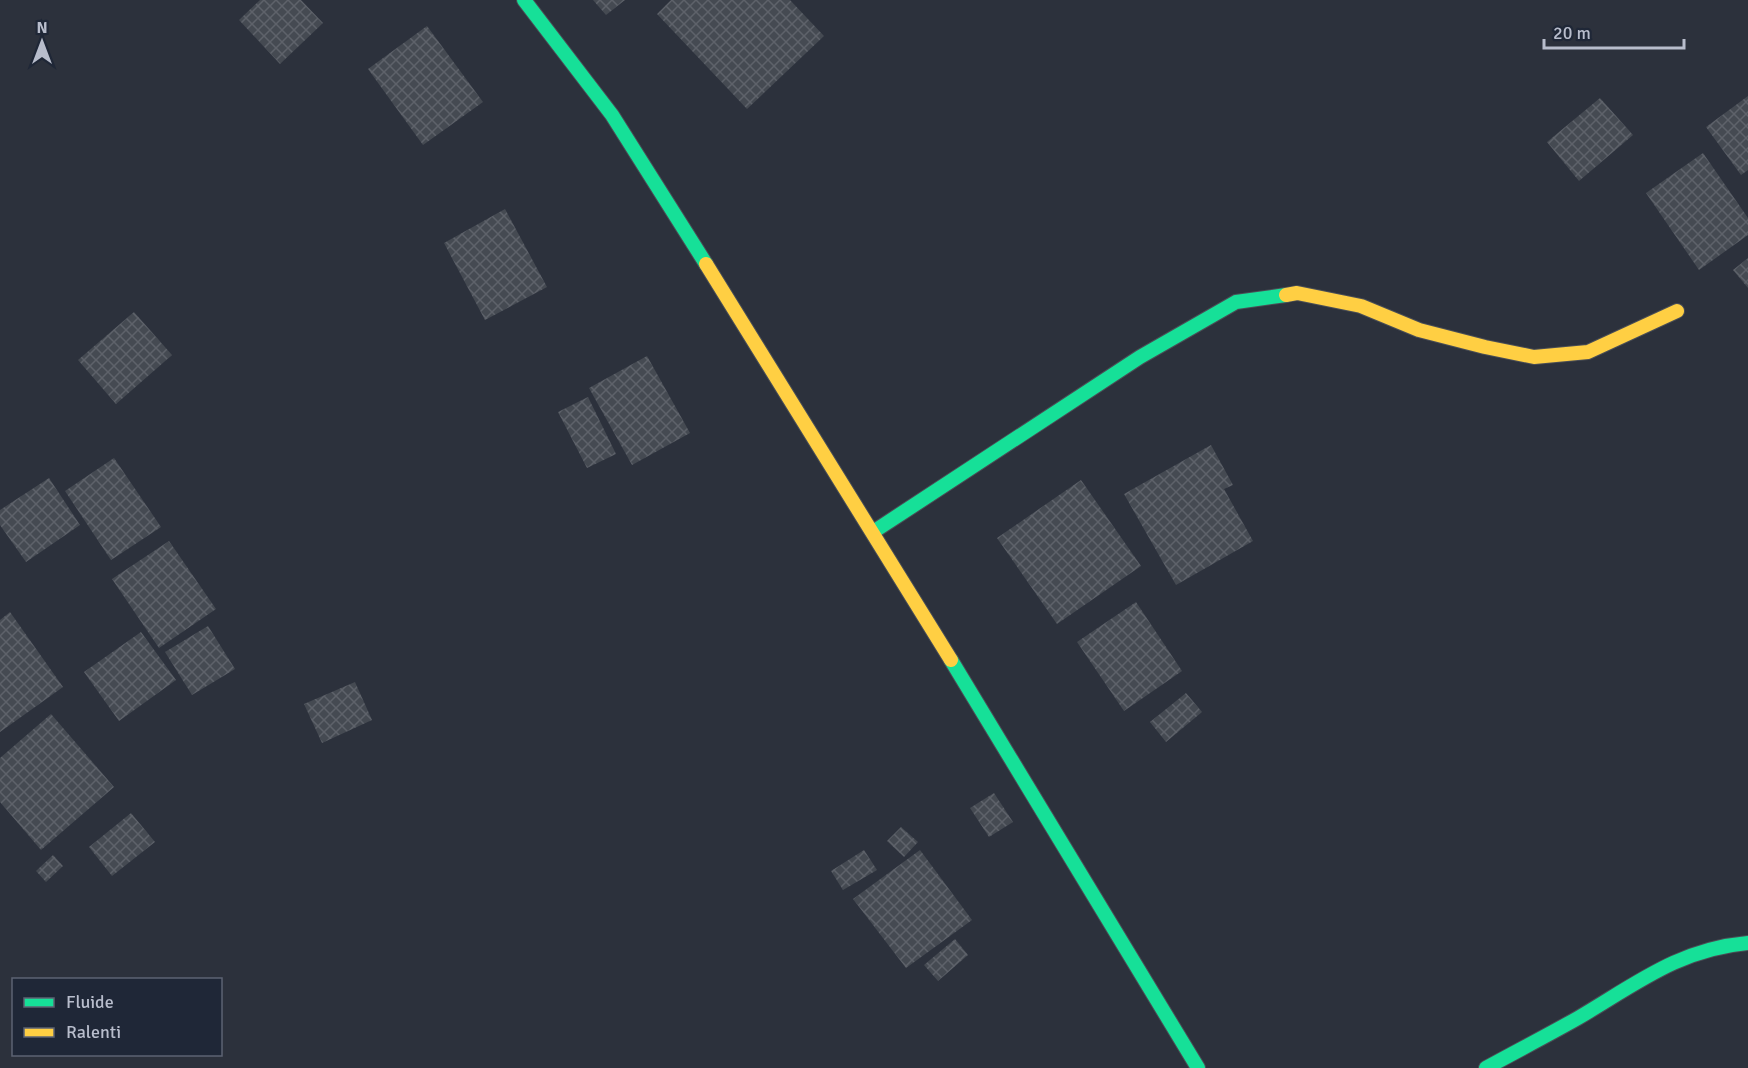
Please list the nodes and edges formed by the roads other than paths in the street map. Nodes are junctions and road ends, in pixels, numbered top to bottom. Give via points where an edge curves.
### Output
1 (524, 0) edge
2 (1677, 311) dead end
3 (873, 532) junction
4 (1748, 943) edge
5 (1198, 1068) edge
6 (1486, 1068) edge

1 - 3 street via 612,115
2 - 3 street via 1588,352 1534,357 1419,330 1361,306 1297,293 1236,302 1130,363
3 - 5 street
4 - 6 street via 1732,943 1677,959

